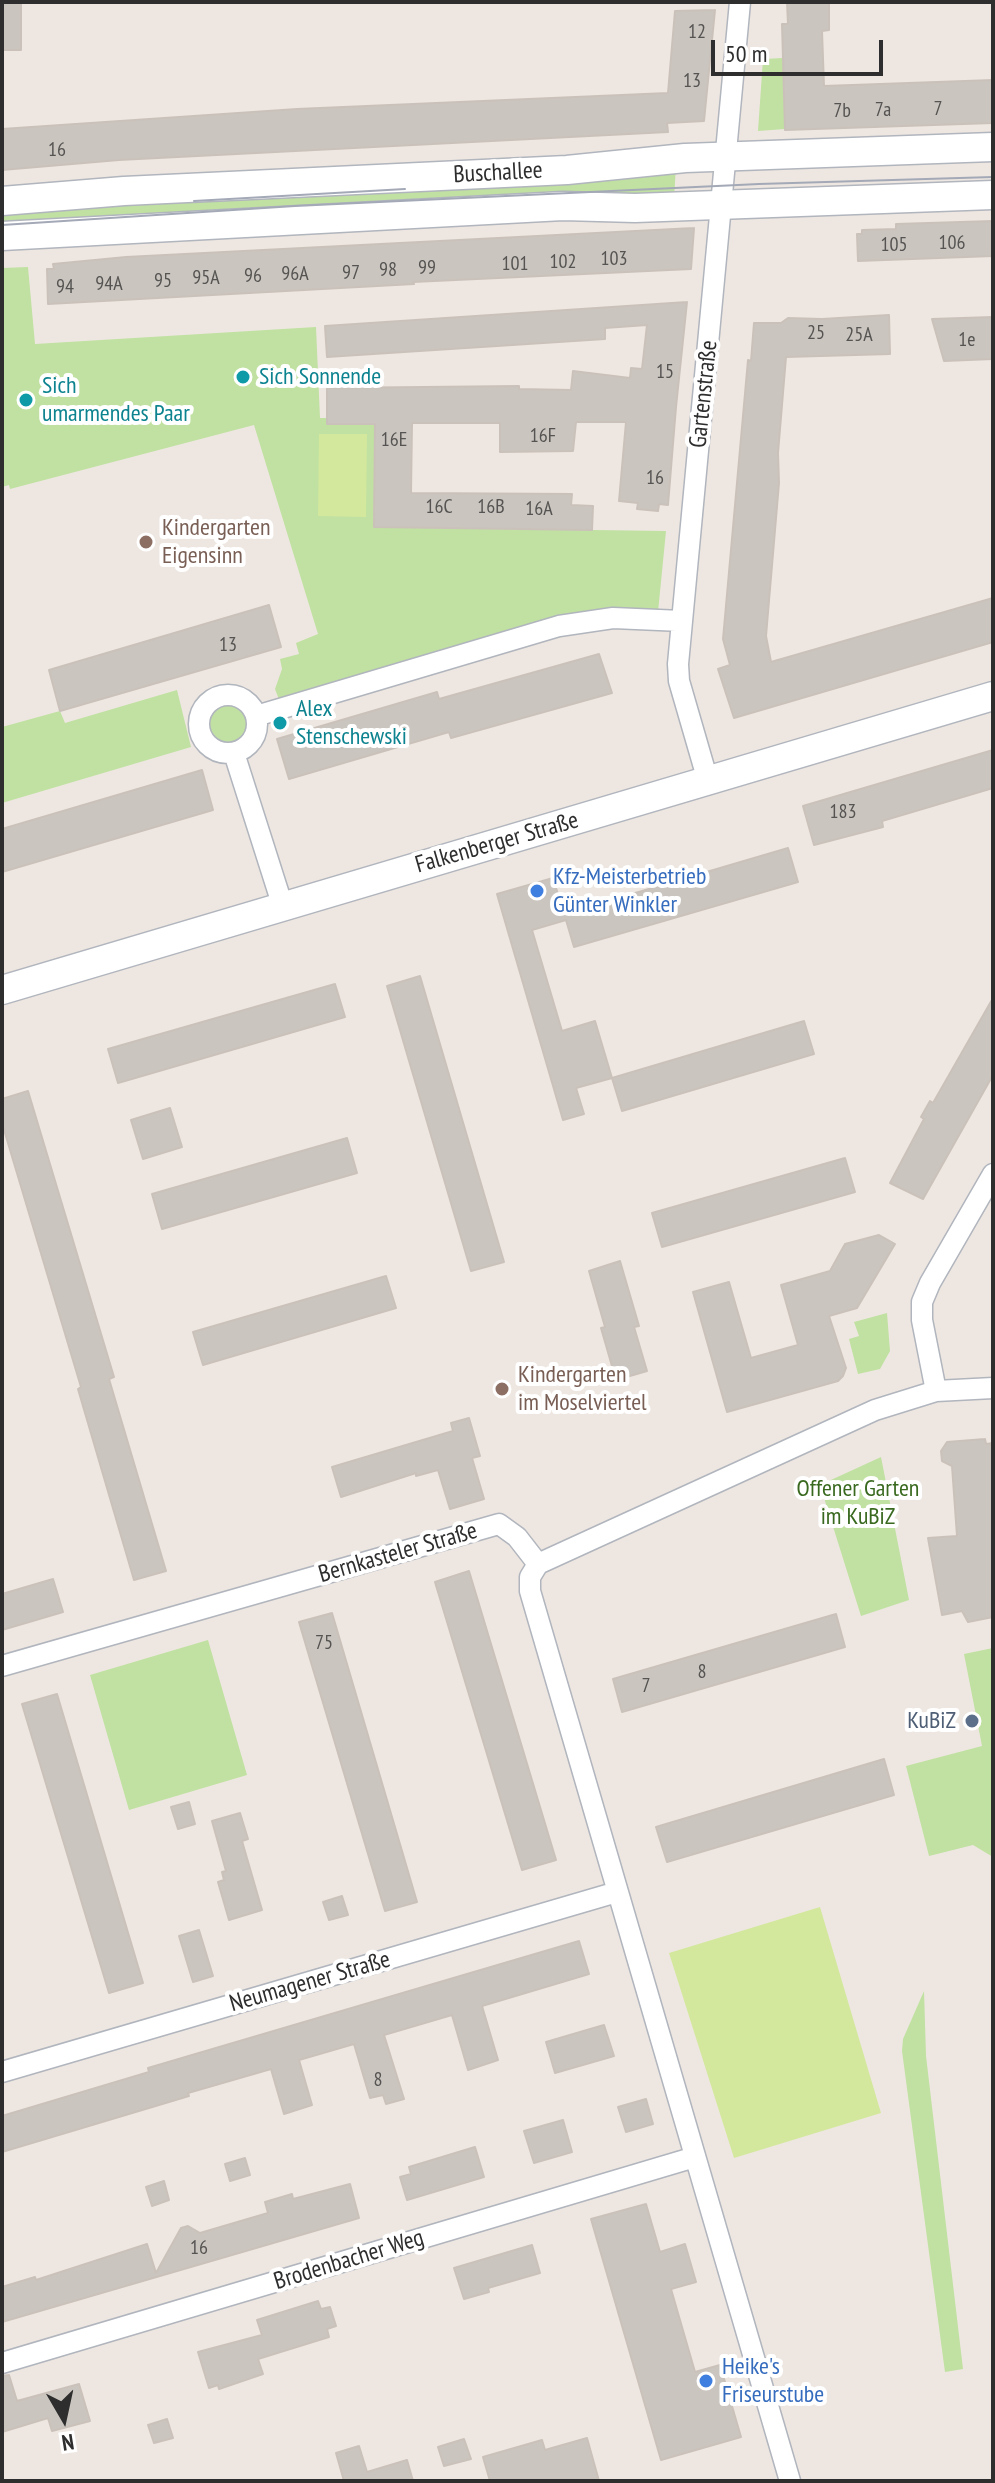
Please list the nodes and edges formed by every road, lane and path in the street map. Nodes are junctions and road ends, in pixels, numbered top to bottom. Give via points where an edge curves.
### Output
1 (740, 2) edge
2 (993, 147) edge
3 (727, 156) junction
4 (993, 195) edge
5 (2, 201) edge
6 (722, 205) junction
7 (2, 236) edge
8 (682, 621) junction
9 (993, 696) edge
10 (256, 716) junction
11 (234, 753) junction
12 (708, 781) junction
13 (283, 907) junction
14 (2, 990) edge
15 (993, 1174) edge
16 (993, 1388) edge
17 (936, 1391) junction
18 (538, 1564) junction
19 (2, 1666) edge
20 (617, 1892) junction
21 (2, 2072) edge
22 (695, 2157) junction
23 (2, 2363) edge
24 (790, 2481) edge

1 - 3 street, Gartenstraße
2 - 3 main road, Buschallee
3 - 5 main road, Buschallee via 567,170
3 - 6 street, Gartenstraße
4 - 6 main road, Buschallee
6 - 7 main road, Buschallee via 563,206
6 - 8 street, Gartenstraße
8 - 10 street via 613,618 559,626
8 - 12 street, Gartenstraße via 679,681
9 - 12 main road, Falkenberger Straße
10 - 11 street via 251,743
10 - 11 street via 246,701 231,695 214,699 202,712 199,729 208,745
11 - 13 street
12 - 13 main road, Falkenberger Straße
13 - 14 main road, Falkenberger Straße
15 - 17 street via 922,1302
16 - 17 street
17 - 18 street via 875,1410
18 - 19 street, Bernkasteler Straße via 499,1524
18 - 20 street via 530,1591
20 - 21 street, Neumagener Straße
20 - 22 street
22 - 23 street, Brodenbacher Weg
22 - 24 street

